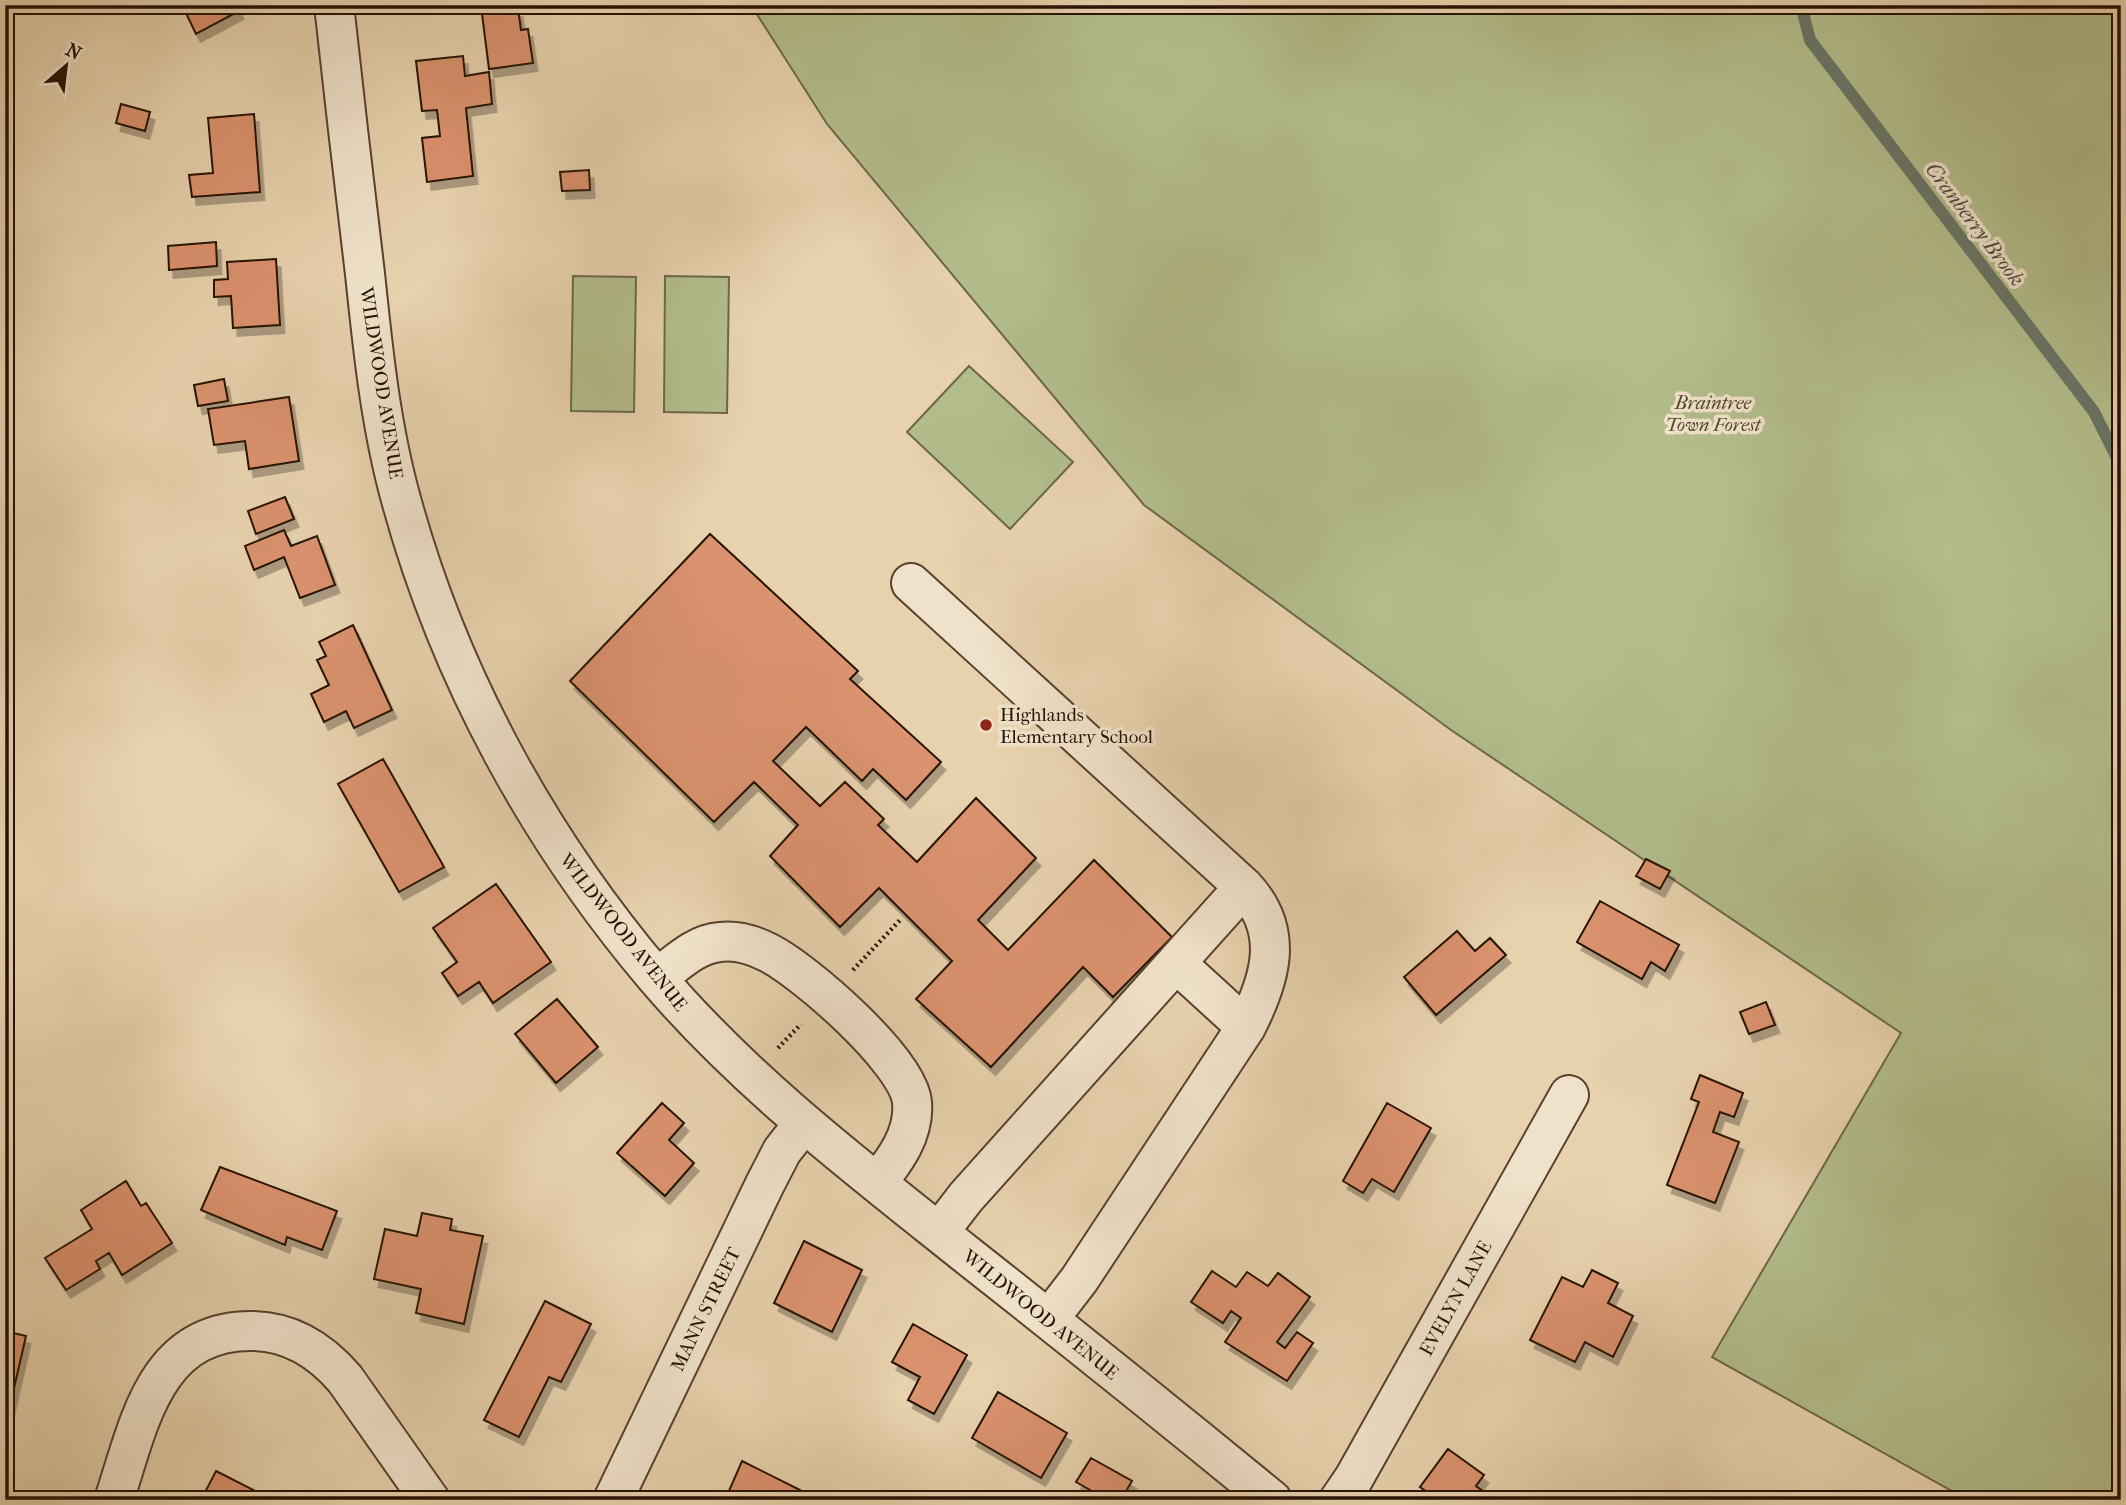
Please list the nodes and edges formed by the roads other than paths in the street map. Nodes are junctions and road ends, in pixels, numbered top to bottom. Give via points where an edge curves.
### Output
1 (334, 5) edge
2 (911, 583) dead end
3 (1244, 887) junction
4 (1176, 963) junction
5 (657, 978) junction
6 (1246, 1027) junction
7 (1569, 1095) dead end
8 (804, 1124) junction
9 (877, 1183) junction
10 (939, 1232) junction
11 (1049, 1320) junction
12 (1267, 1498) edge
13 (114, 1500) edge
14 (430, 1500) edge
15 (613, 1500) edge
16 (1339, 1500) edge

1 - 5 street, WILDWOOD AVENUE via 379,395 401,502 422,568 463,671 516,779 580,881
2 - 3 street
3 - 4 street
3 - 6 street via 1258,902 1270,932 1262,992
4 - 6 street
4 - 10 street
5 - 8 street, WILDWOOD AVENUE via 720,1046
5 - 9 street via 701,947 733,942 781,961 852,1019 902,1076 912,1104 908,1135
6 - 11 street
7 - 16 street, EVELYN LANE
8 - 9 street, WILDWOOD AVENUE
8 - 15 street, MANN STREET via 782,1151 765,1184
9 - 10 street, WILDWOOD AVENUE
10 - 11 street, WILDWOOD AVENUE
11 - 12 street, WILDWOOD AVENUE
13 - 14 street via 151,1394 167,1369 206,1339 242,1331 298,1340 332,1364

